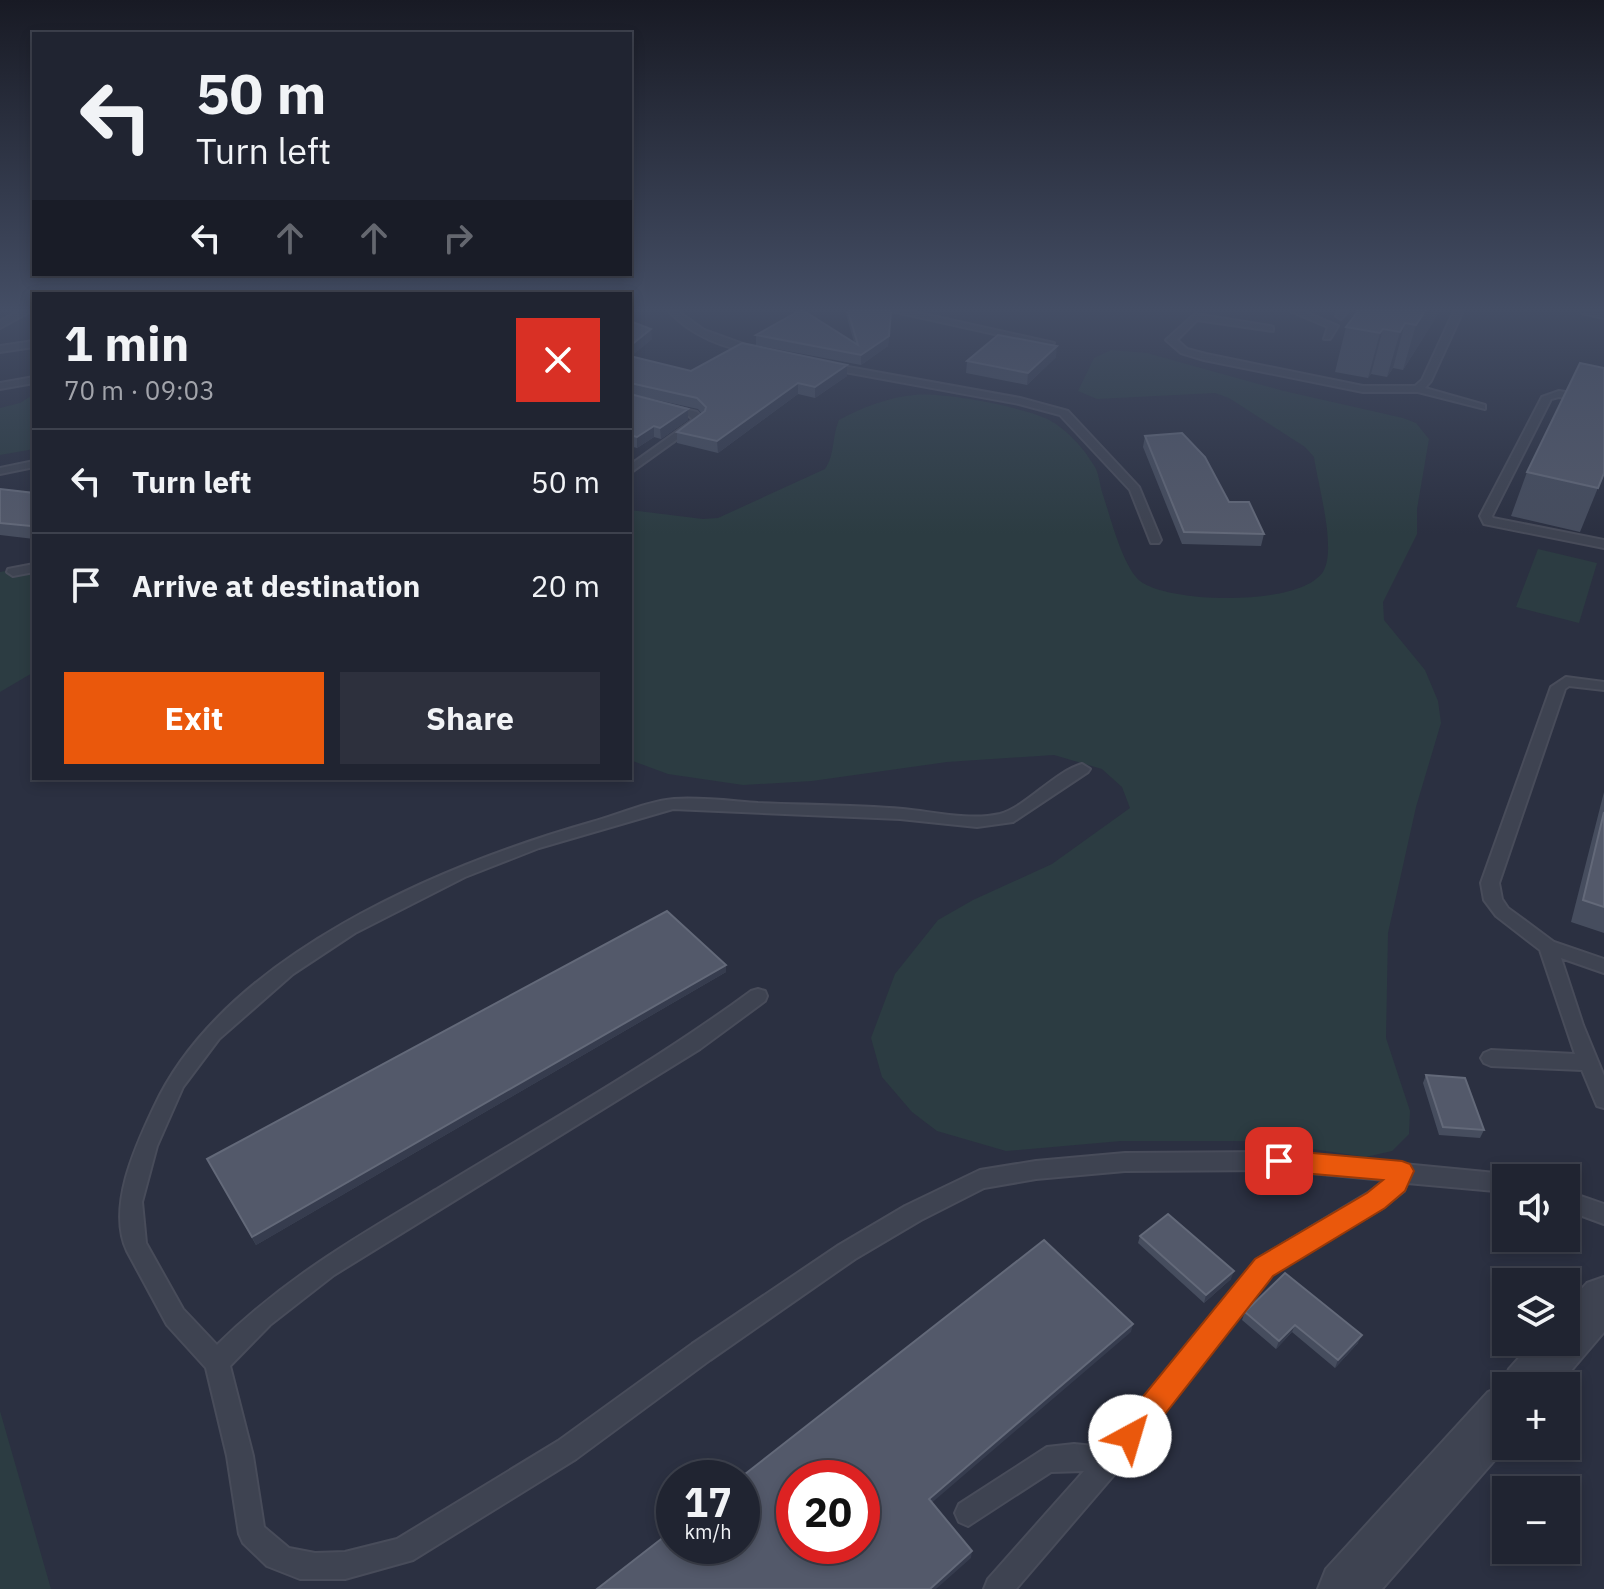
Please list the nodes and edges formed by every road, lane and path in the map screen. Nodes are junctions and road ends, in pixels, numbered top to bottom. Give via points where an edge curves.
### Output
1 (933, 385) edge
2 (1345, 385) edge
3 (1422, 385) edge
4 (1418, 389) junction
5 (632, 399) edge
6 (1604, 401) edge
7 (1481, 407) dead end
8 (32, 464) edge
9 (632, 469) edge
10 (0, 471) edge
11 (1155, 540) dead end
12 (1604, 544) edge
13 (32, 568) edge
14 (13, 572) dead end
15 (1604, 686) edge
16 (1082, 769) dead end
17 (1548, 947) junction
18 (1604, 966) edge
19 (758, 996) dead end
20 (1491, 1058) dead end
21 (1590, 1063) junction
22 (1604, 1100) edge
23 (1402, 1171) junction
24 (1492, 1181) edge
25 (1580, 1205) edge
26 (1604, 1214) edge
27 (1604, 1298) edge
28 (1580, 1326) edge
29 (1553, 1356) edge
30 (217, 1362) junction
31 (1539, 1372) edge
32 (1492, 1425) edge
33 (1110, 1460) junction
34 (968, 1513) dead end
35 (998, 1589) edge
36 (1346, 1589) edge

1 - 11 lane via 1064,413 1135,489
2 - 4 lane
3 - 4 lane
4 - 7 lane
5 - 9 lane via 699,420
6 - 12 lane via 1547,397 1486,516 1488,521
8 - 10 lane
13 - 14 lane
15 - 17 lane via 1566,681 1558,687 1490,883 1502,912
16 - 30 lane via 1007,818 977,822 673,804 533,844 459,873 349,929 286,969 212,1034 175,1083 146,1146 131,1202 135,1244 175,1317
17 - 18 lane
17 - 21 lane
19 - 30 lane via 693,1044 326,1268 262,1317
20 - 21 lane
21 - 22 lane
23 - 24 lane
23 - 30 lane via 1279,1161 1125,1162 980,1179 847,1252 567,1450 403,1550 325,1568 285,1561 252,1534
23 - 33 lane via 1396,1184 1376,1200 1264,1267
25 - 26 lane
27 - 28 street
29 - 31 street
32 - 36 street
33 - 34 lane via 1047,1460
33 - 35 lane

